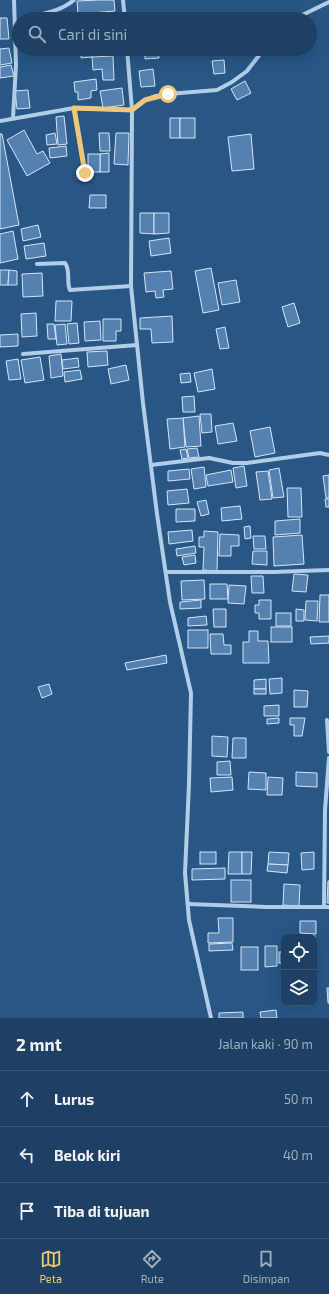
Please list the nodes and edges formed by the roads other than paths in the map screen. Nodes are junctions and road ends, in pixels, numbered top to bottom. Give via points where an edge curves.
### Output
1 (14, 0) edge
2 (74, 0) edge
3 (123, 0) edge
4 (329, 2) edge
5 (16, 12) edge
6 (50, 12) edge
7 (124, 12) edge
8 (308, 12) edge
9 (16, 56) edge
10 (128, 56) edge
11 (259, 56) edge
12 (74, 108) junction
13 (132, 110) junction
14 (13, 118) junction
15 (0, 121) edge
16 (85, 173) dead end
17 (37, 264) dead end
18 (131, 286) junction
19 (137, 345) junction
20 (23, 354) dead end
21 (329, 455) edge
22 (151, 465) junction
23 (329, 570) edge
24 (167, 572) junction
25 (327, 720) dead end
26 (329, 752) edge
27 (329, 758) edge
28 (188, 904) junction
29 (327, 907) edge
30 (211, 1018) edge

1 - 5 street
2 - 6 street via 61,9
3 - 7 street
4 - 8 street
9 - 14 street
10 - 13 street
11 - 13 street via 247,71 217,90 156,96 145,100
12 - 13 street
12 - 14 street
12 - 16 street
13 - 18 street
14 - 15 street
17 - 18 street via 66,263 70,290
18 - 19 street
19 - 20 street
19 - 22 street
21 - 22 street via 320,453 233,463 210,458
22 - 24 street
23 - 24 street
24 - 28 street via 170,602 190,693 185,873
25 - 26 street
27 - 29 street via 325,810
28 - 29 street
28 - 30 street via 194,947

